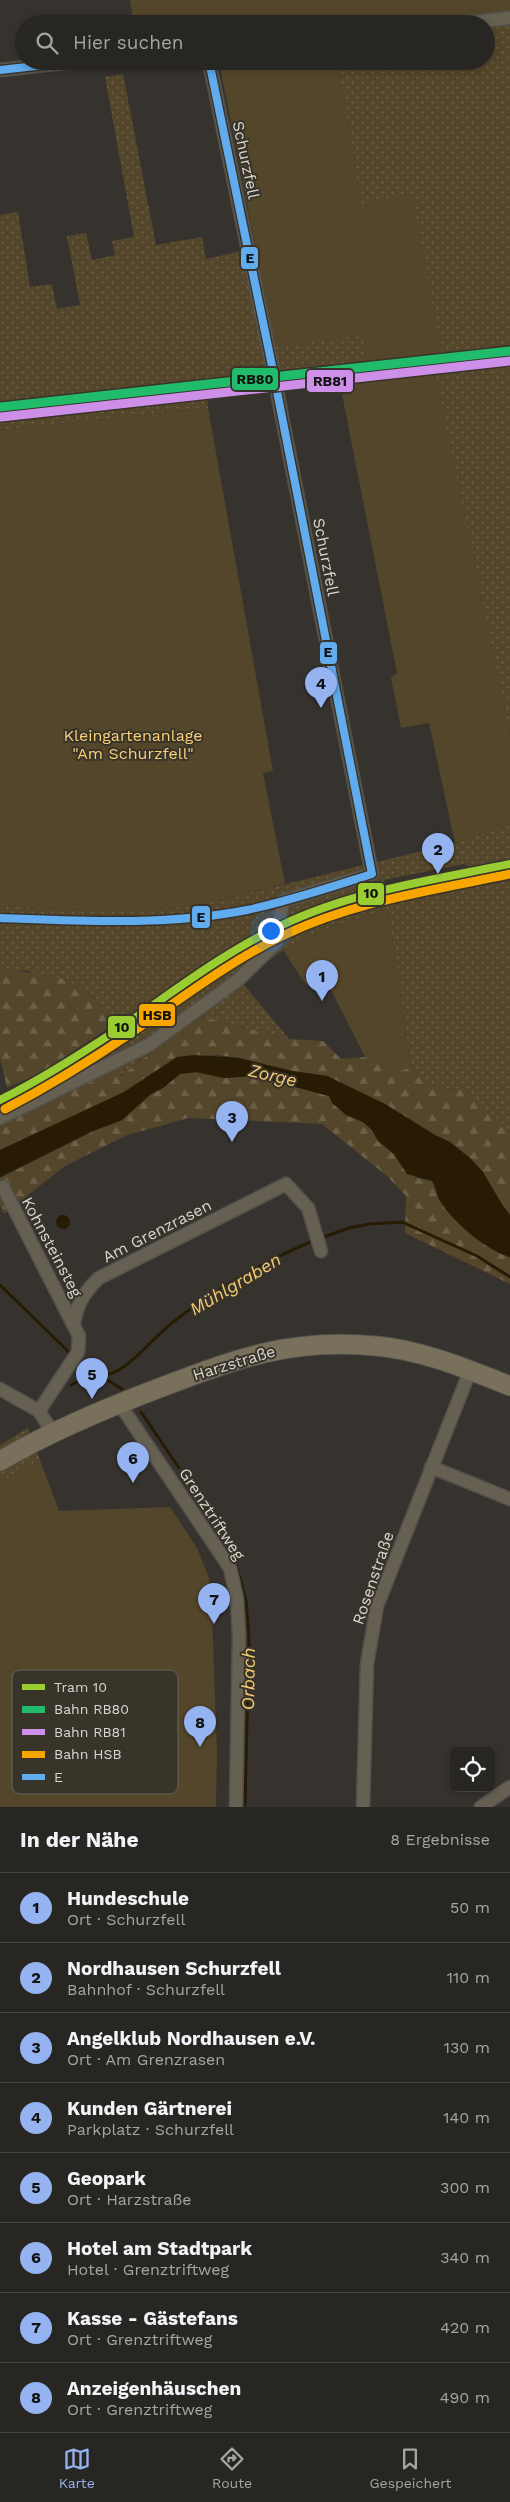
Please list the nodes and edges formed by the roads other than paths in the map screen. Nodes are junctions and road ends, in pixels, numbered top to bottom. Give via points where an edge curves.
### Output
1 (510, 18) edge
2 (495, 20) edge
3 (15, 68) edge
4 (0, 70) edge
5 (211, 70) edge
6 (0, 1118) edge
7 (2, 1187) dead end
8 (318, 1243) dead end
9 (74, 1322) junction
10 (470, 1371) junction
11 (510, 1386) edge
12 (0, 1389) edge
13 (119, 1403) junction
14 (42, 1405) junction
15 (53, 1433) junction
16 (0, 1461) edge
17 (431, 1467) junction
18 (510, 1499) edge
19 (510, 1787) edge
20 (236, 1807) edge
21 (363, 1807) edge
22 (481, 1807) edge

1 - 2 street
3 - 4 street
5 - 6 street, Schurzfell via 372,874 283,901 276,943 238,980 149,1045
7 - 9 street, Kohnsteinsteg
8 - 9 street, Am Grenzrasen via 308,1208 286,1184 99,1278 85,1291 77,1305
9 - 14 street, Am Grenzrasen via 79,1336 74,1357
10 - 11 main road, Harzstraße
10 - 13 main road, Harzstraße via 413,1352 378,1346 298,1346 236,1359
10 - 17 street, Rosenstraße
12 - 14 street
13 - 15 main road, Harzstraße
13 - 20 street, Grenztriftweg via 230,1568 237,1599 239,1635
14 - 15 street
15 - 16 main road, Harzstraße
17 - 18 street
17 - 21 street, Rosenstraße via 377,1606 370,1634
19 - 22 street

